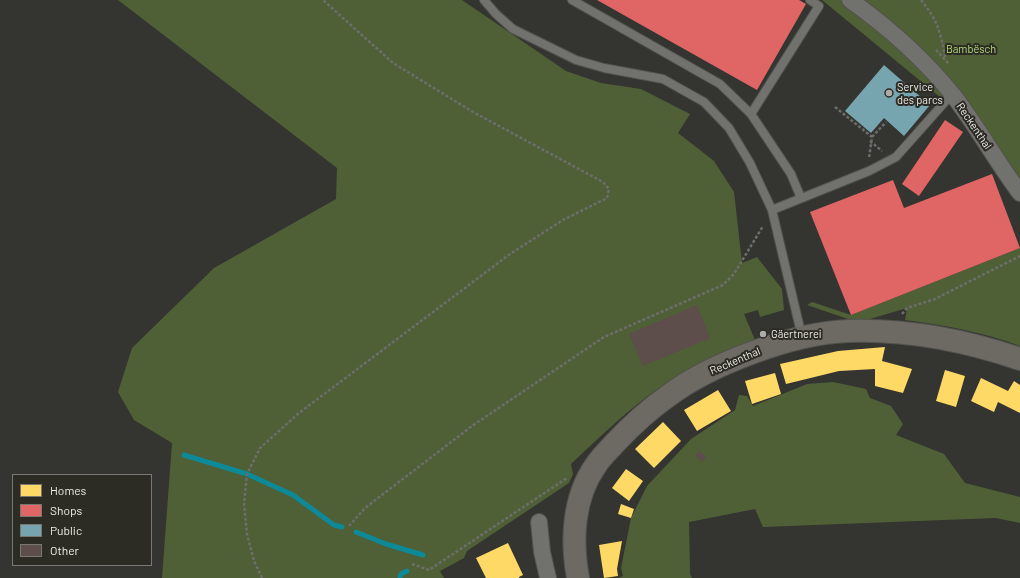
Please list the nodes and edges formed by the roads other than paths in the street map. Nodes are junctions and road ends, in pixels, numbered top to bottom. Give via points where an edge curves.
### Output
1 (484, 0) edge
2 (572, 0) edge
3 (810, 0) edge
4 (850, 0) edge
5 (952, 94) junction
6 (751, 114) junction
7 (1020, 193) edge
8 (801, 198) junction
9 (772, 210) junction
10 (802, 338) junction
11 (1020, 359) edge
12 (539, 522) dead end
13 (548, 578) edge
14 (578, 578) edge

1 - 9 lane via 513,29 576,60 663,79 704,102 729,128 750,163
2 - 6 lane via 720,84
3 - 6 lane via 819,6
4 - 5 street, Reckenthal via 876,18 912,50
5 - 7 street, Reckenthal
5 - 8 lane via 896,157
6 - 8 lane via 791,174
8 - 9 lane
9 - 10 lane
10 - 11 main road, Reckenthal via 847,331 887,331 935,336 988,348
10 - 14 main road, Reckenthal via 755,352 714,369 668,395 630,427 596,465 581,497 574,529 574,558
12 - 13 street

